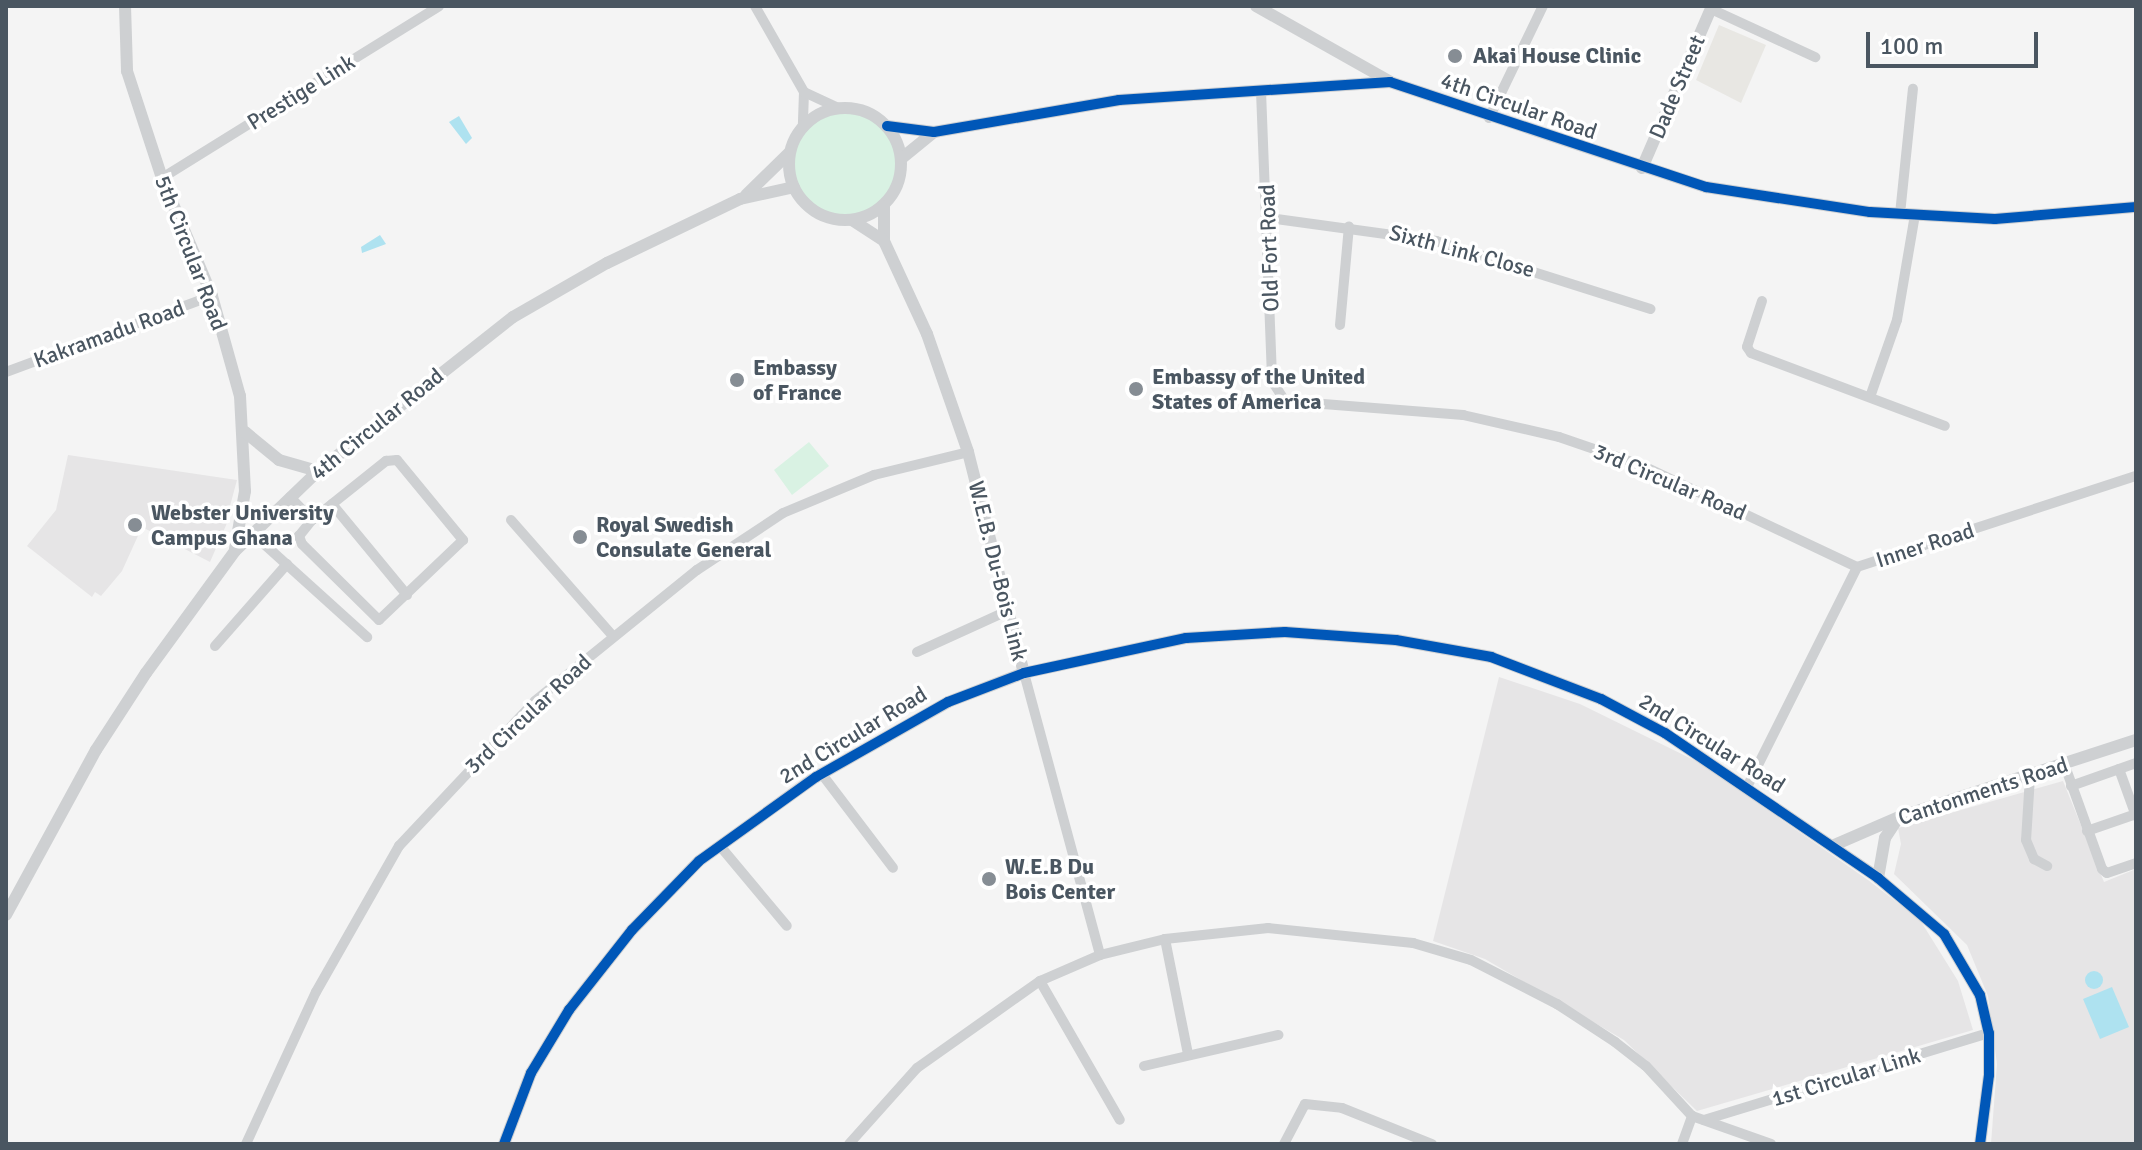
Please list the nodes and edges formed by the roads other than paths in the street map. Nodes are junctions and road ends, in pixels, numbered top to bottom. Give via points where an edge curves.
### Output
1 (125, 6) edge
2 (439, 6) edge
3 (755, 6) edge
4 (1256, 6) edge
5 (1543, 6) edge
6 (1711, 8) edge
7 (1815, 57) dead end
8 (1390, 82) junction
9 (1913, 89) dead end
10 (1261, 91) junction
11 (804, 92) junction
12 (838, 108) junction
13 (1489, 118) junction
14 (803, 126) junction
15 (887, 126) junction
16 (934, 132) junction
17 (789, 153) junction
18 (902, 158) junction
19 (1642, 168) junction
20 (162, 178) junction
21 (794, 187) junction
22 (740, 199) junction
23 (884, 206) junction
24 (2136, 207) edge
25 (1900, 214) junction
26 (1915, 215) junction
27 (1269, 218) junction
28 (852, 220) junction
29 (1349, 226) junction
30 (884, 241) junction
31 (212, 296) junction
32 (1762, 301) dead end
33 (1650, 309) dead end
34 (1340, 325) dead end
35 (6, 372) edge
36 (1870, 397) junction
37 (1285, 401) joint
38 (1945, 426) dead end
39 (245, 432) junction
40 (968, 452) junction
41 (318, 471) junction
42 (2136, 476) edge
43 (290, 497) junction
44 (332, 504) junction
45 (312, 520) junction
46 (511, 520) dead end
47 (253, 534) junction
48 (235, 551) junction
49 (287, 564) junction
50 (1857, 567) junction
51 (407, 595) junction
52 (1007, 611) junction
53 (613, 636) junction
54 (367, 637) dead end
55 (215, 646) dead end
56 (917, 652) dead end
57 (1024, 673) junction
58 (2136, 740) edge
59 (2136, 763) edge
60 (2065, 766) junction
61 (2119, 769) junction
62 (821, 773) junction
63 (2030, 777) junction
64 (2071, 786) junction
65 (1747, 787) junction
66 (2136, 815) edge
67 (1899, 817) junction
68 (2087, 831) junction
69 (720, 846) junction
70 (1832, 846) junction
71 (2136, 863) edge
72 (2047, 866) dead end
73 (893, 868) dead end
74 (1878, 878) junction
75 (6, 915) edge
76 (787, 926) dead end
77 (1165, 939) junction
78 (1100, 955) junction
79 (1040, 981) junction
80 (1989, 1033) junction
81 (1278, 1035) dead end
82 (1188, 1054) junction
83 (1144, 1066) dead end
84 (1697, 1118) junction
85 (1120, 1120) dead end
86 (246, 1144) edge
87 (504, 1144) edge
88 (849, 1144) edge
89 (1284, 1144) edge
90 (1432, 1144) edge
91 (1682, 1144) edge
92 (1771, 1144) edge
93 (1980, 1144) edge

1 - 20 street, 5th Circular Road via 127,71
2 - 20 street, Prestige Link
3 - 11 street
4 - 8 street
5 - 13 street
6 - 7 street
6 - 19 street, Dade Street
8 - 10 street, 4th Circular Road
8 - 13 street, 4th Circular Road
9 - 25 street
10 - 16 street, 4th Circular Road via 1119,100
10 - 27 street, Old Fort Road
11 - 12 street
11 - 14 street
12 - 14 street
12 - 15 street via 873,115
13 - 19 street, 4th Circular Road
14 - 17 street
15 - 16 street, 4th Circular Road
15 - 18 street
16 - 18 street, 4th Circular Road
17 - 21 street
17 - 22 street, 4th Circular Road
18 - 23 street via 895,192
19 - 25 street, 4th Circular Road via 1706,187
20 - 31 street, 5th Circular Road
21 - 22 street, 4th Circular Road
21 - 28 street via 817,213
22 - 41 street, 4th Circular Road via 607,263 513,317
23 - 28 street
23 - 30 street, W.E.B. Du-Bois Link
24 - 26 street, 4th Circular Road via 1995,219
25 - 26 street, 4th Circular Road
26 - 36 street via 1897,320
27 - 29 street, Sixth Link Close
27 - 37 street, Old Fort Road via 1272,381
28 - 30 street
29 - 33 street, Sixth Link Close via 1436,241
29 - 34 street
30 - 40 street, W.E.B. Du-Bois Link via 927,334
31 - 35 street, Kakramadu Road
31 - 39 street, 5th Circular Road
32 - 36 street via 1747,347 1751,353
36 - 38 street
37 - 50 street, 3rd Circular Road via 1463,415 1559,437 1641,465
39 - 41 street via 279,460
39 - 48 street, 5th Circular Road via 245,491
40 - 52 street, W.E.B. Du-Bois Link
40 - 53 street, 3rd Circular Road via 874,475 783,513 697,570
41 - 43 street, 4th Circular Road
42 - 50 street, Inner Road
43 - 45 street
43 - 47 street, 4th Circular Road
44 - 45 street
44 - 51 street
44 - 51 street via 386,461 397,460 463,535 461,544
45 - 51 street via 299,536 302,544 375,619 383,619
46 - 53 street
47 - 48 street, 4th Circular Road
47 - 49 street
48 - 75 street, 4th Circular Road via 130,697
49 - 54 street
49 - 55 street
50 - 65 street, Inner Road
52 - 56 street
52 - 57 street, W.E.B. Du-Bois Link
53 - 86 street, 3rd Circular Road via 535,701 399,846 316,992
57 - 62 street, 2nd Circular Road via 948,702
57 - 65 street, 2nd Circular Road via 1186,638 1285,632 1396,640 1491,657 1601,699
57 - 78 street, W.E.B. Du-Bois Link
58 - 60 street, Cantonments Road
59 - 61 street
60 - 63 street, Cantonments Road
60 - 64 street
61 - 64 street
61 - 66 street
62 - 69 street, 2nd Circular Road
62 - 73 street
63 - 67 street, Cantonments Road
63 - 72 street via 2026,840 2034,859
64 - 68 street
65 - 70 street, 2nd Circular Road
66 - 68 street
67 - 70 street, Cantonments Road
67 - 74 street via 1885,838
68 - 71 street via 2107,873
69 - 76 street
69 - 87 street, 2nd Circular Road via 658,900 569,1010 531,1073
70 - 74 street, 2nd Circular Road
74 - 80 street, 2nd Circular Road via 1944,934 1980,995
77 - 78 street
77 - 82 street
77 - 84 street via 1268,928 1331,931 1413,943 1471,960 1557,1004 1615,1042
78 - 79 street
79 - 85 street
79 - 88 street via 917,1068
80 - 84 street, 1st Circular Link
80 - 93 street, 2nd Circular Road
81 - 82 street
82 - 83 street
84 - 91 street
84 - 92 street
89 - 90 street via 1305,1104 1342,1108

